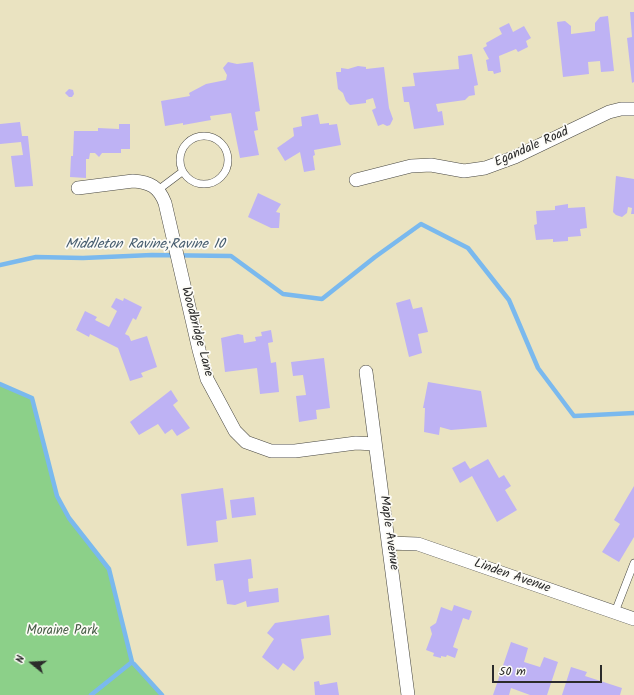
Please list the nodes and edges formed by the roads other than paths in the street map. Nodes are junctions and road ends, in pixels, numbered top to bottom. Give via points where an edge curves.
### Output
1 (634, 109) edge
2 (182, 172) junction
3 (356, 180) dead end
4 (78, 188) dead end
5 (158, 190) junction
6 (366, 372) dead end
7 (375, 444) junction
8 (389, 543) junction
9 (634, 564) edge
10 (615, 612) junction
11 (634, 619) edge
12 (408, 695) edge

1 - 3 street, Egandale Road via 609,112 515,157 485,168 464,170 431,165 411,166
2 - 2 lane via 193,182 201,185 216,181 226,170 228,155 225,148 212,137 195,137 188,141 179,156
2 - 5 lane
4 - 5 street via 132,181
5 - 7 street, Woodbridge Lane via 165,203 207,379 235,431 246,442 271,451 356,443
6 - 7 street, Maple Avenue
7 - 8 street, Maple Avenue
8 - 10 street, Linden Avenue via 418,544
8 - 12 street, Maple Avenue
9 - 10 lane
10 - 11 street, Linden Avenue

